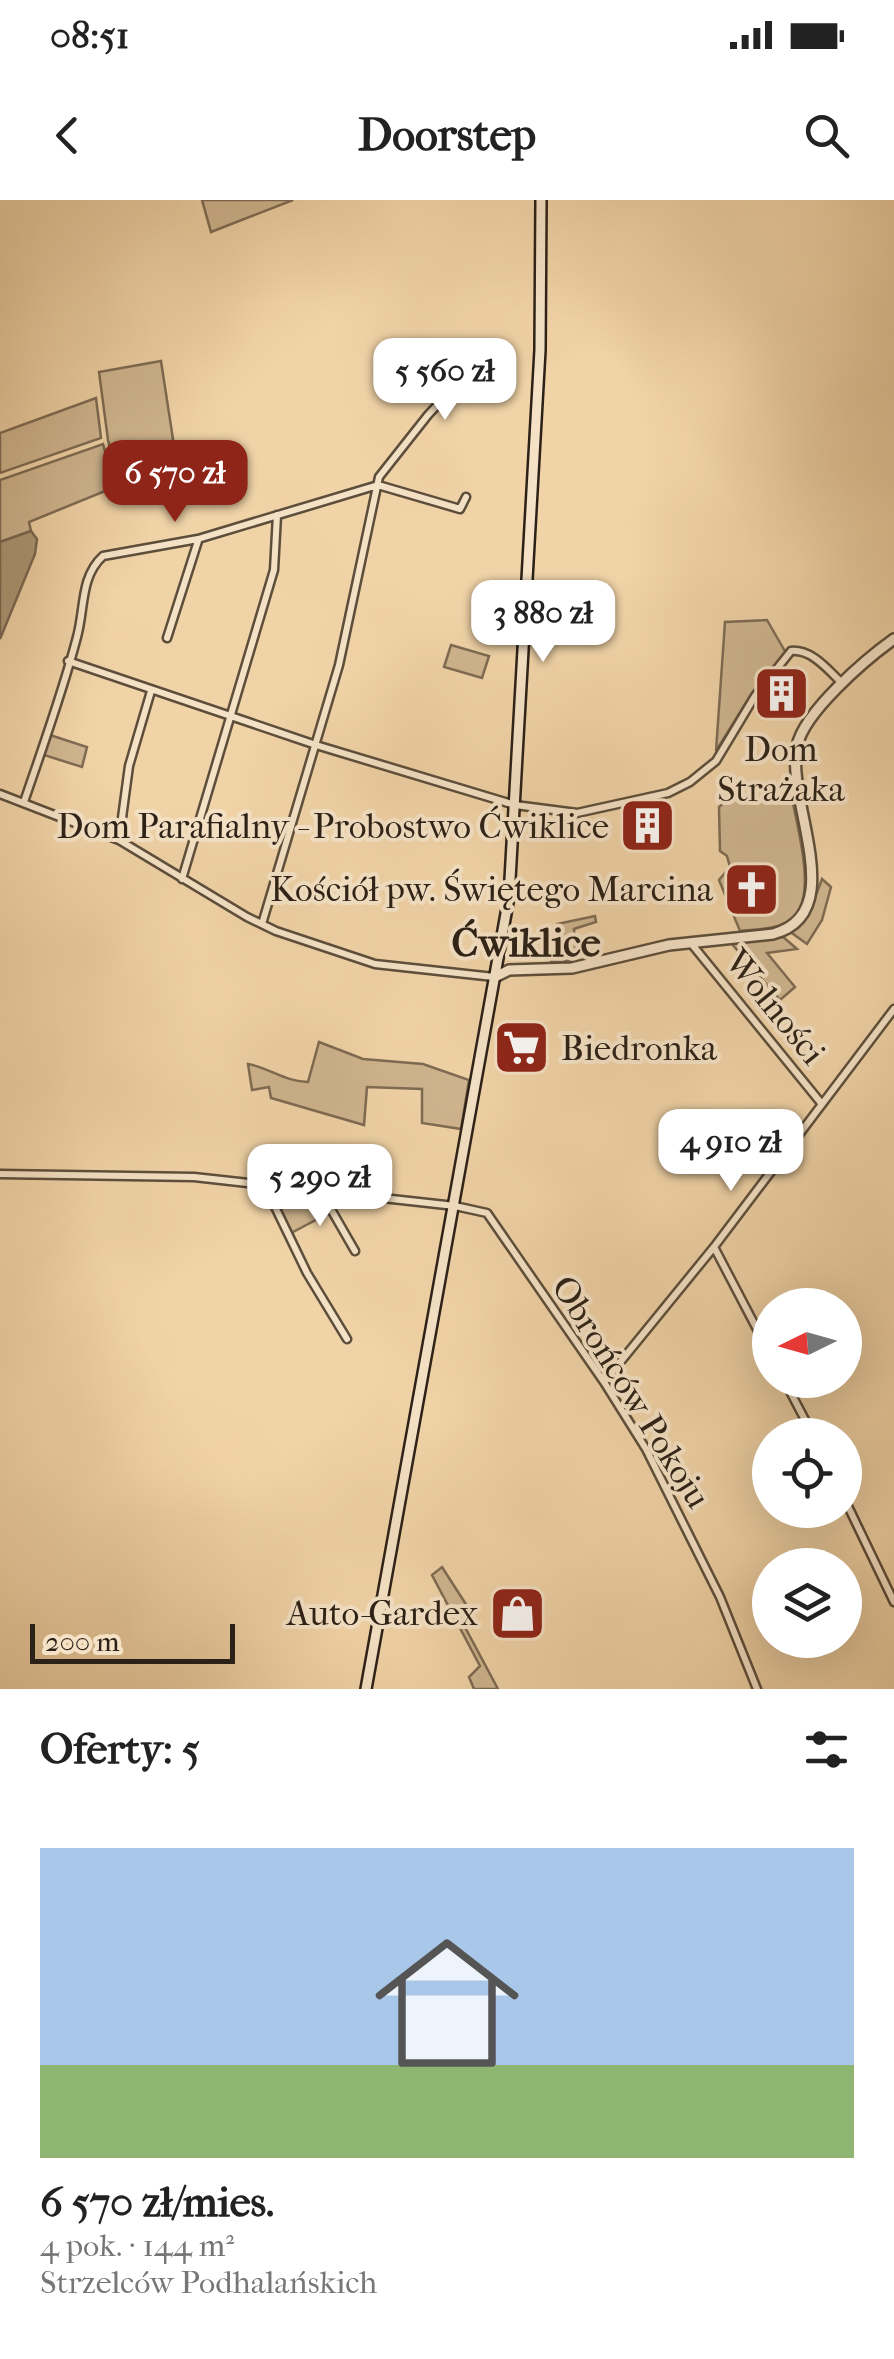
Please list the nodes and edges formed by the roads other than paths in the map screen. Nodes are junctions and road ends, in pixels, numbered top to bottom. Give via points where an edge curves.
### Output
1 (540, 200) edge
2 (487, 352) dead end
3 (378, 485) junction
4 (466, 498) dead end
5 (277, 514) junction
6 (198, 540) junction
7 (168, 638) dead end
8 (894, 638) edge
9 (68, 661) junction
10 (842, 684) junction
11 (151, 691) junction
12 (233, 718) junction
13 (316, 745) junction
14 (0, 794) edge
15 (24, 802) junction
16 (515, 805) junction
17 (120, 840) junction
18 (182, 879) junction
19 (262, 924) junction
20 (690, 942) junction
21 (497, 976) junction
22 (894, 1009) edge
23 (822, 1103) junction
24 (0, 1174) edge
25 (263, 1182) junction
26 (321, 1191) junction
27 (455, 1206) junction
28 (714, 1247) junction
29 (355, 1251) dead end
30 (752, 1320) edge
31 (347, 1339) dead end
32 (604, 1382) junction
33 (858, 1528) edge
34 (894, 1602) edge
35 (366, 1689) edge
36 (757, 1689) edge

1 - 16 main road via 540,350
2 - 3 street via 406,441
3 - 4 street via 460,509
3 - 5 street
3 - 13 street
5 - 6 street
5 - 12 street via 274,570
6 - 7 street
6 - 9 street via 98,560 86,581
8 - 10 main road
9 - 11 street
9 - 15 street
10 - 16 street via 810,655 791,651 716,761 690,782 577,812
10 - 20 main road via 802,729 796,746 794,770 812,871 807,908 784,931
11 - 12 street
11 - 17 street via 129,766
12 - 13 street
12 - 18 street
13 - 16 street
13 - 19 street
14 - 15 street
15 - 17 street
16 - 21 main road
17 - 18 street
18 - 19 street
19 - 21 street via 375,964
20 - 21 main road via 590,966
20 - 23 street, Wolności
21 - 27 main road
22 - 23 street, Wolności
23 - 28 street, Wolności
24 - 25 street, Obrońców Pokoju
25 - 26 street, Obrońców Pokoju
25 - 31 street
26 - 27 street, Obrońców Pokoju
26 - 29 street
27 - 32 street, Obrońców Pokoju via 490,1216
27 - 35 main road
28 - 30 street
28 - 32 street, Wolności
32 - 36 street, Obrońców Pokoju via 696,1547
33 - 34 street

